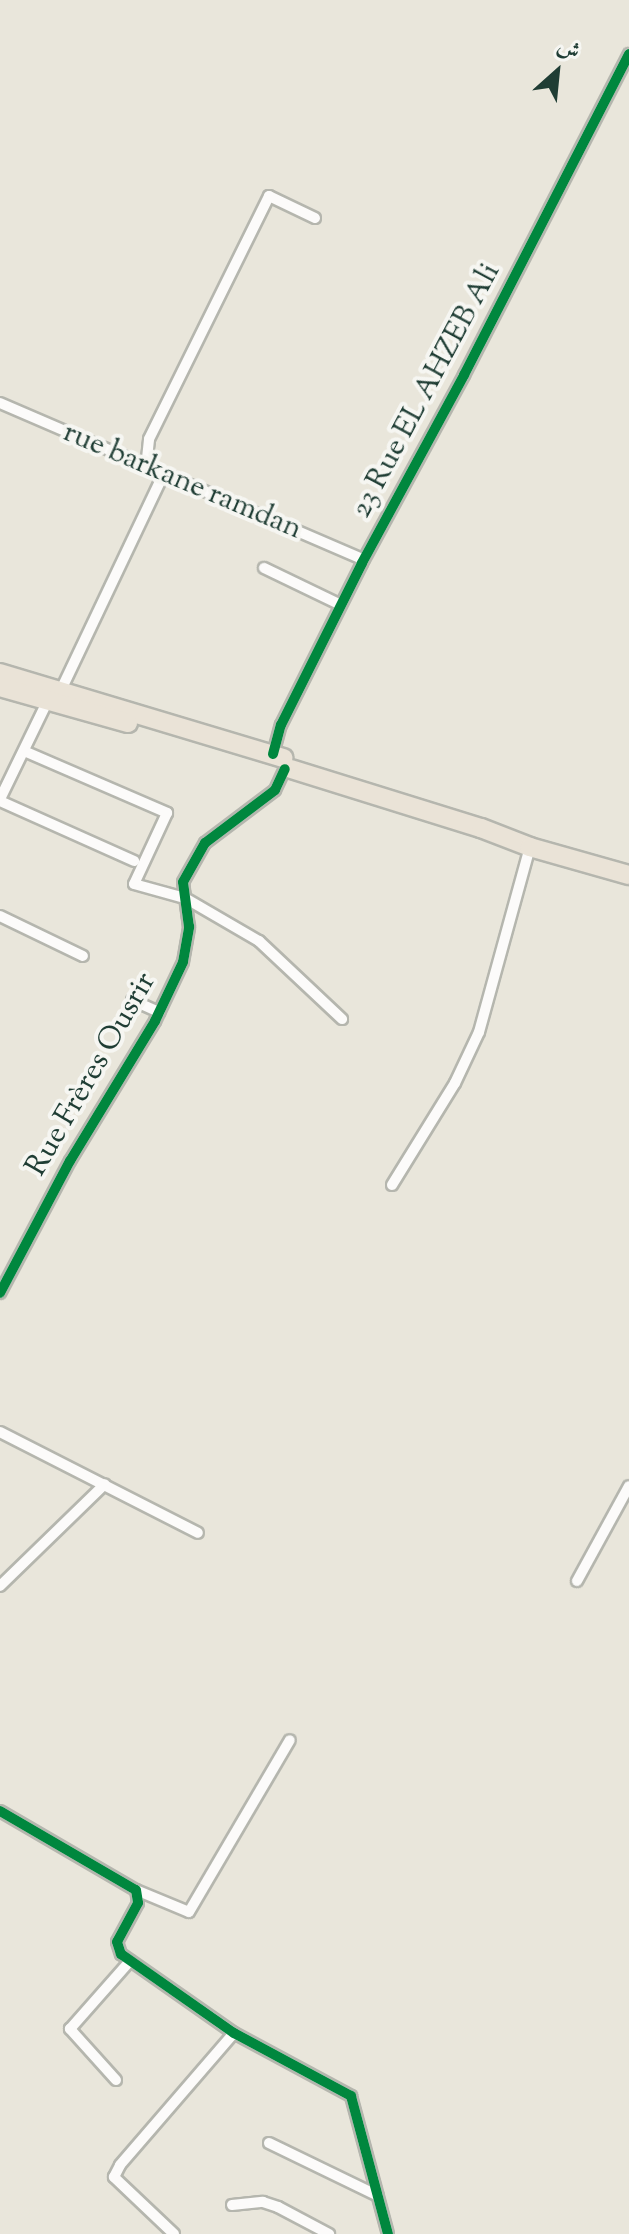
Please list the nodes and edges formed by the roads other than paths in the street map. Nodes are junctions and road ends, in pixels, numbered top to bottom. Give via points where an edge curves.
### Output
1 (629, 54) edge
2 (315, 218) dead end
3 (0, 403) edge
4 (146, 468) junction
5 (163, 475) junction
6 (364, 560) junction
7 (264, 568) dead end
8 (341, 605) junction
9 (0, 673) edge
10 (0, 687) edge
11 (54, 695) junction
12 (24, 751) junction
13 (285, 763) junction
14 (0, 800) edge
15 (530, 847) junction
16 (134, 861) dead end
17 (629, 867) edge
18 (629, 875) edge
19 (185, 898) junction
20 (0, 916) edge
21 (83, 956) dead end
22 (132, 1000) dead end
23 (159, 1012) junction
24 (342, 1019) dead end
25 (392, 1185) dead end
26 (0, 1293) edge
27 (0, 1432) edge
28 (105, 1484) junction
29 (629, 1486) edge
30 (198, 1533) dead end
31 (577, 1581) dead end
32 (0, 1586) edge
33 (290, 1740) dead end
34 (0, 1811) edge
35 (136, 1890) junction
36 (130, 1961) junction
37 (234, 2033) junction
38 (116, 2080) dead end
39 (269, 2143) dead end
40 (378, 2196) junction
41 (232, 2205) dead end
42 (174, 2234) edge
43 (329, 2234) edge
44 (388, 2234) edge

1 - 6 street, 23 Rue EL AHZEB Ali
2 - 4 street via 269,196 149,439
3 - 4 street, rue barkane ramdan
4 - 5 street, rue barkane ramdan
5 - 6 street, rue barkane ramdan
5 - 11 street
6 - 8 street, 23 Rue EL AHZEB Ali
7 - 8 street
8 - 13 street, 23 Rue EL AHZEB Ali via 281,725
9 - 11 highway
10 - 11 highway
11 - 12 street
11 - 13 highway
12 - 14 street
12 - 19 street via 167,813 134,884
13 - 15 highway
13 - 17 highway via 485,817
13 - 19 street, Rue Frères Ousrir via 275,790 205,843 183,882
14 - 16 street
15 - 18 highway
15 - 25 street via 479,1032 455,1083
19 - 23 street, Rue Frères Ousrir via 189,927 183,962
19 - 24 street via 259,941
20 - 21 street
22 - 23 street, Rue Frères Ousrir
23 - 26 street, Rue Frères Ousrir via 70,1161
27 - 28 street
28 - 30 street
28 - 32 street
29 - 31 street
33 - 35 street via 189,1912
34 - 35 street
35 - 36 street via 138,1903 117,1942
36 - 37 street
36 - 38 street via 70,2029
37 - 40 street via 351,2096
37 - 42 street via 114,2177
39 - 40 street
40 - 44 street
41 - 43 street via 263,2202

